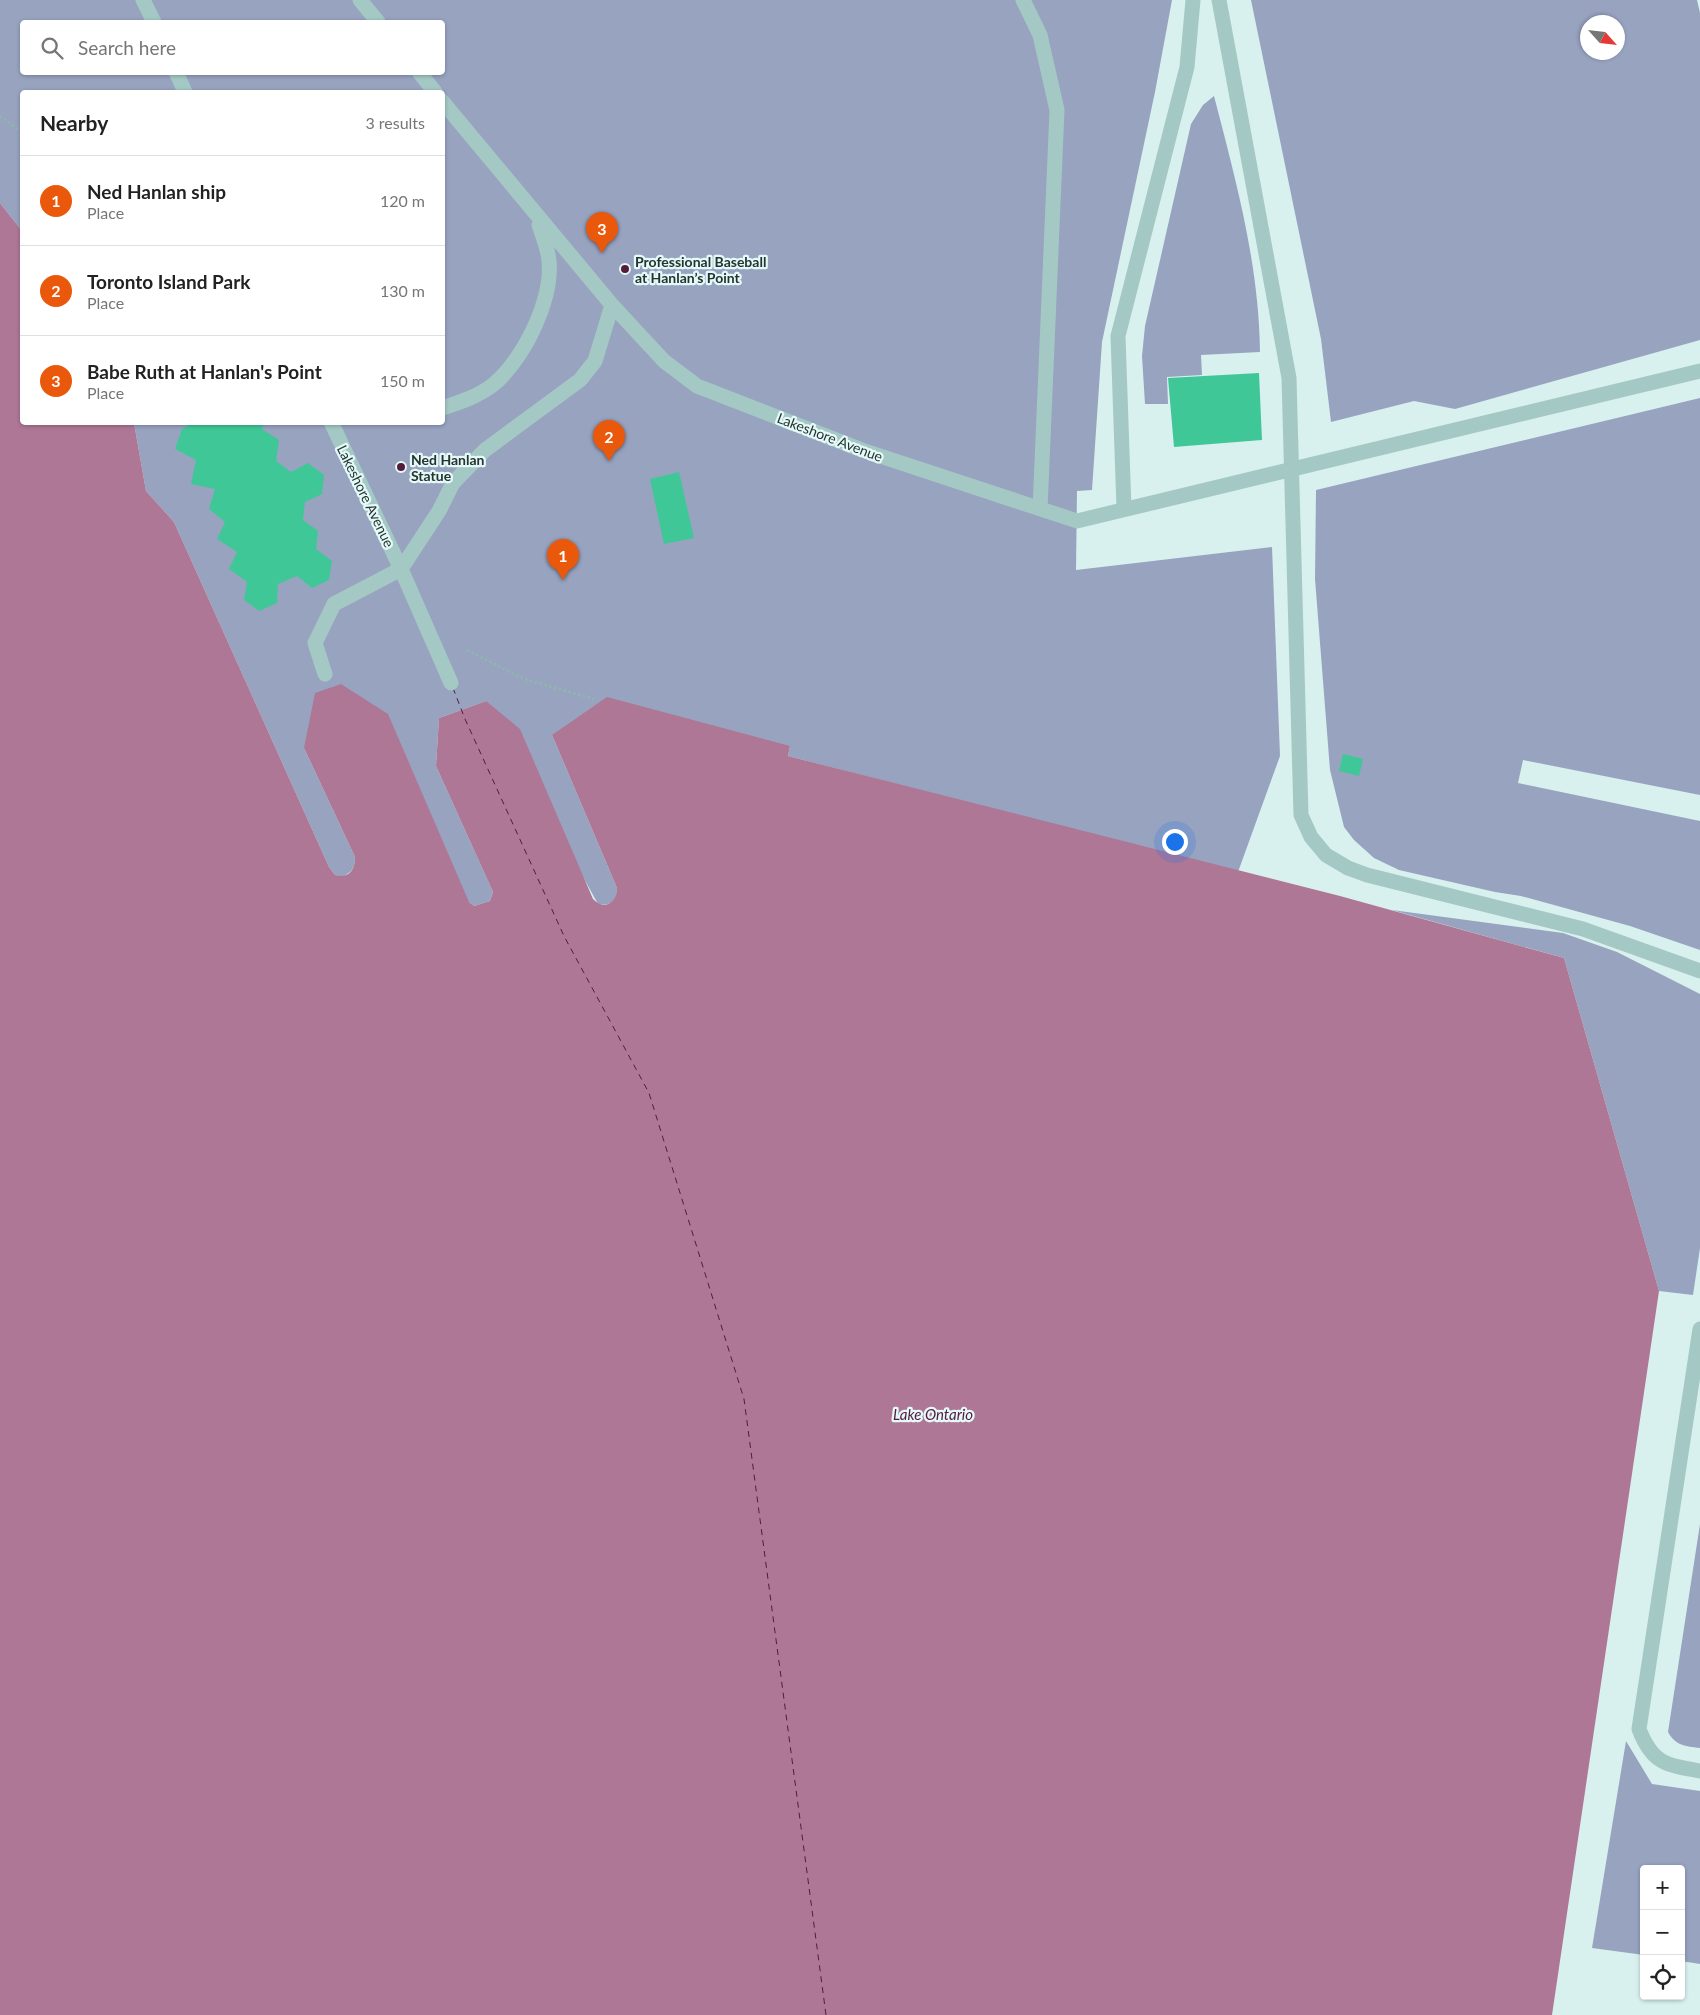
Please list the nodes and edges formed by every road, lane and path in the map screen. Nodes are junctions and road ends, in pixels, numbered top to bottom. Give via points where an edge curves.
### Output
1 (143, 0) edge
2 (360, 0) edge
3 (1022, 0) edge
4 (1193, 0) edge
5 (1219, 0) edge
6 (153, 20) edge
7 (376, 20) edge
8 (177, 75) edge
9 (421, 75) edge
10 (184, 90) edge
11 (433, 90) edge
12 (445, 105) edge
13 (0, 116) edge
14 (20, 131) edge
15 (537, 217) junction
16 (612, 305) junction
17 (1700, 371) edge
18 (445, 407) edge
19 (331, 425) edge
20 (1291, 471) junction
21 (1040, 509) junction
22 (1124, 509) junction
23 (401, 569) junction
24 (429, 631) junction
25 (326, 674) dead end
26 (451, 683) dead end
27 (594, 699) dead end
28 (1700, 972) edge
29 (1700, 1329) edge
30 (1700, 1771) edge

1 - 6 lane
2 - 7 lane
3 - 21 lane via 1040,35 1057,110
4 - 22 lane via 1187,67 1118,336
5 - 20 lane via 1289,378
8 - 10 lane
9 - 11 lane
12 - 15 lane, Lakeshore Avenue
13 - 14 path
15 - 16 lane, Lakeshore Avenue
15 - 18 lane, Lakeshore Avenue via 548,255 548,287 537,322 512,364 494,384 469,399
16 - 21 lane, Lakeshore Avenue via 664,361 697,386 862,450
16 - 23 lane, Lakeshore Avenue via 595,361 580,380 485,450 459,476
17 - 20 lane
19 - 23 lane, Lakeshore Avenue
20 - 22 lane
20 - 28 lane via 1301,815 1311,837 1326,856 1366,875 1583,929
21 - 22 lane, Lakeshore Avenue via 1076,521
23 - 24 lane, Lakeshore Avenue
23 - 25 lane via 334,604 315,643
24 - 26 lane, Lakeshore Avenue
24 - 27 path via 524,679
29 - 30 lane via 1639,1729 1647,1748 1662,1761

